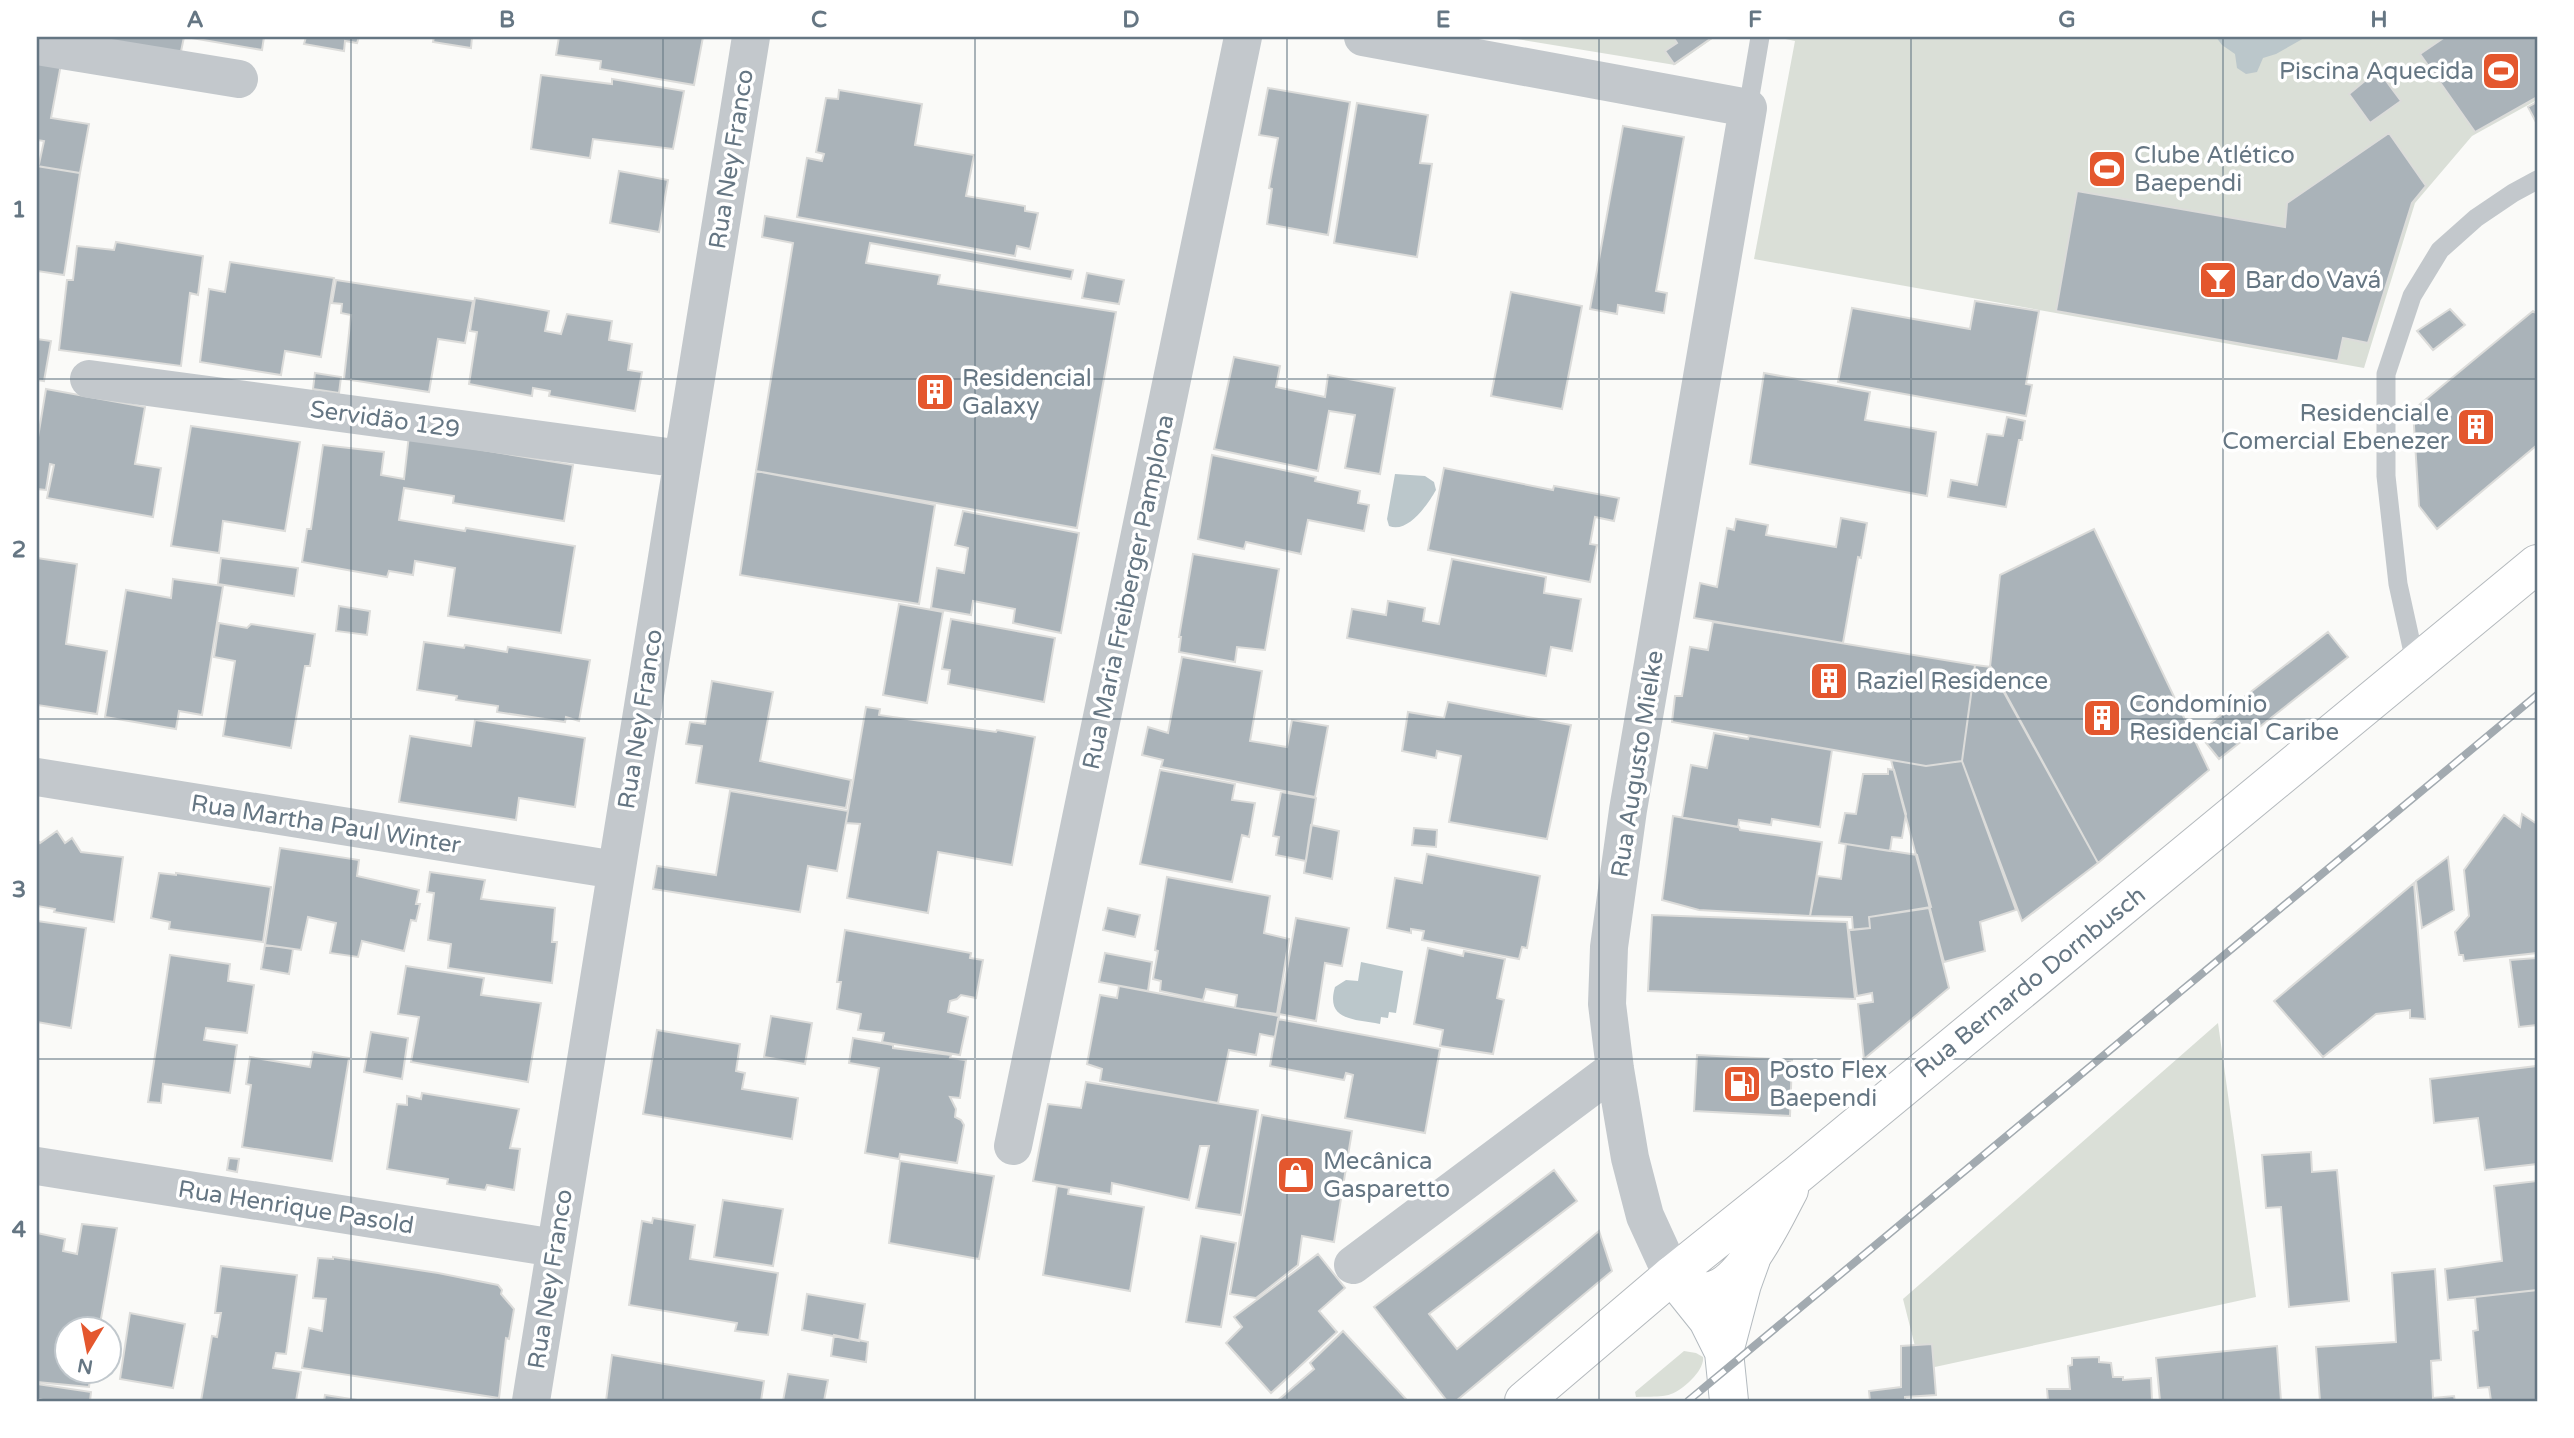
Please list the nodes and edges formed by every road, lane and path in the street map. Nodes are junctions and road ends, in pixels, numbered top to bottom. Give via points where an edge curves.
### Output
1 (751, 37) edge
2 (1243, 37) edge
3 (1363, 37) edge
4 (1760, 37) edge
5 (37, 46) edge
6 (239, 79) dead end
7 (1748, 108) junction
8 (2537, 180) edge
9 (89, 379) dead end
10 (682, 460) junction
11 (2537, 564) edge
12 (2416, 666) junction
13 (37, 777) edge
14 (616, 870) junction
15 (1615, 1069) junction
16 (1013, 1146) dead end
17 (37, 1166) edge
18 (1797, 1175) junction
19 (555, 1248) junction
20 (1751, 1259) junction
21 (1353, 1265) dead end
22 (1672, 1275) junction
23 (1724, 1352) junction
24 (531, 1401) edge
25 (1524, 1401) edge
26 (1729, 1401) edge

1 - 10 street, Rua Ney Franco
2 - 16 street, Rua Maria Freiberger Pamplona
3 - 7 street
4 - 7 lane
5 - 6 street
7 - 15 street, Rua Augusto Mielke via 1613,912 1607,1004
8 - 12 lane via 2476,218 2440,250 2412,296 2386,374 2386,476 2398,583
9 - 10 street, Servidão 129
10 - 14 street, Rua Ney Franco
11 - 12 main road, Rua Bernardo Dornbusch
12 - 18 main road, Rua Bernardo Dornbusch
13 - 14 street, Rua Martha Paul Winter
14 - 19 street, Rua Ney Franco
15 - 21 street
15 - 22 street, Rua Augusto Mielke via 1645,1216
17 - 19 street, Rua Henrique Pasold
18 - 20 main road
18 - 22 main road, Rua Bernardo Dornbusch
19 - 24 street, Rua Ney Franco
20 - 22 main road via 1727,1282 1709,1291 1695,1290
20 - 23 main road
22 - 23 main road, Rua Augusto Mielke via 1709,1320
22 - 25 main road, Rua Bernardo Dornbusch
23 - 26 main road, Rua Augusto Mielke

